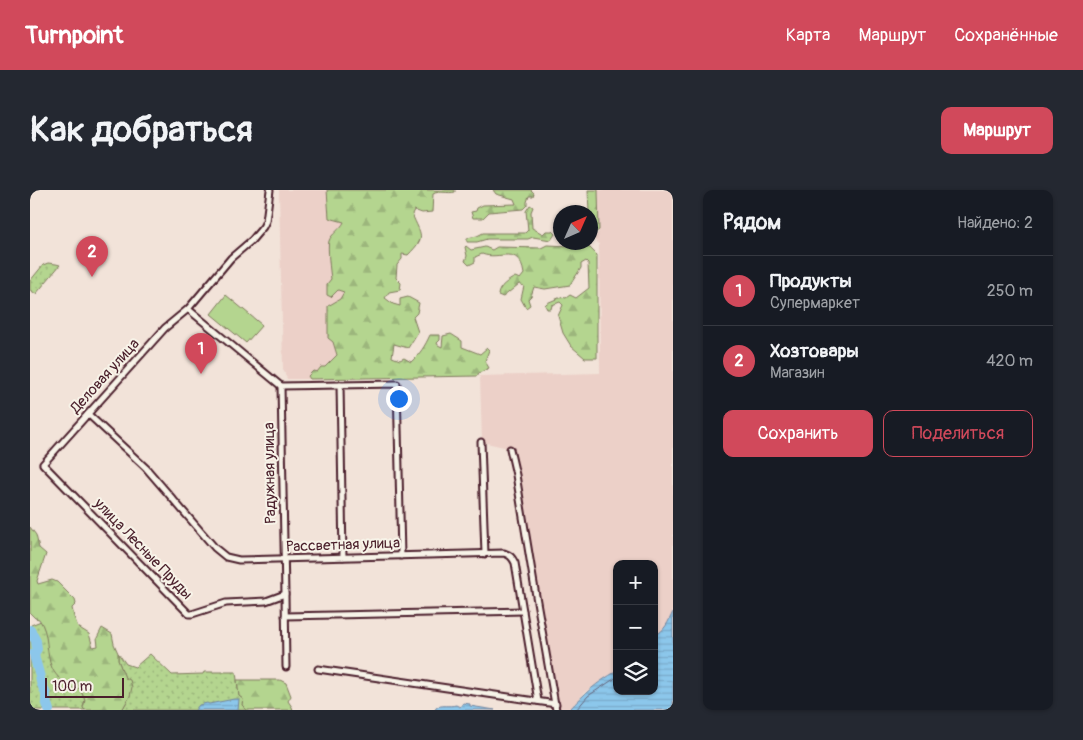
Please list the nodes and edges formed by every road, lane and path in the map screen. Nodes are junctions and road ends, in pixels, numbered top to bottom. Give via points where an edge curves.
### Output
1 (270, 190) edge
2 (188, 309) junction
3 (340, 385) junction
4 (281, 386) junction
5 (88, 414) junction
6 (481, 442) dead end
7 (510, 449) dead end
8 (43, 464) joint
9 (485, 554) junction
10 (401, 556) junction
11 (343, 558) junction
12 (284, 559) junction
13 (285, 594) junction
14 (523, 611) junction
15 (285, 616) junction
16 (286, 667) dead end
17 (318, 669) dead end
18 (538, 701) junction
19 (556, 704) junction
20 (556, 710) edge

1 - 2 street, Деловая улица via 263,227
2 - 4 street
2 - 5 street, Деловая улица via 165,328
3 - 4 street
3 - 10 street via 397,384
3 - 11 street
4 - 12 street, Радужная улица
5 - 8 street, Деловая улица
5 - 12 street, Рассветная улица via 146,468 226,557 239,560
6 - 9 street
7 - 19 street
8 - 13 street, улица Лесные Пруды via 190,614 226,603 266,600
9 - 10 street, Рассветная улица
9 - 14 street, Рассветная улица via 504,553 512,557
10 - 11 street, Рассветная улица
11 - 12 street, Рассветная улица
12 - 13 street, Радужная улица
13 - 15 street
14 - 15 street
14 - 18 street, Рассветная улица
15 - 16 street
17 - 18 street
18 - 19 street
19 - 20 street

